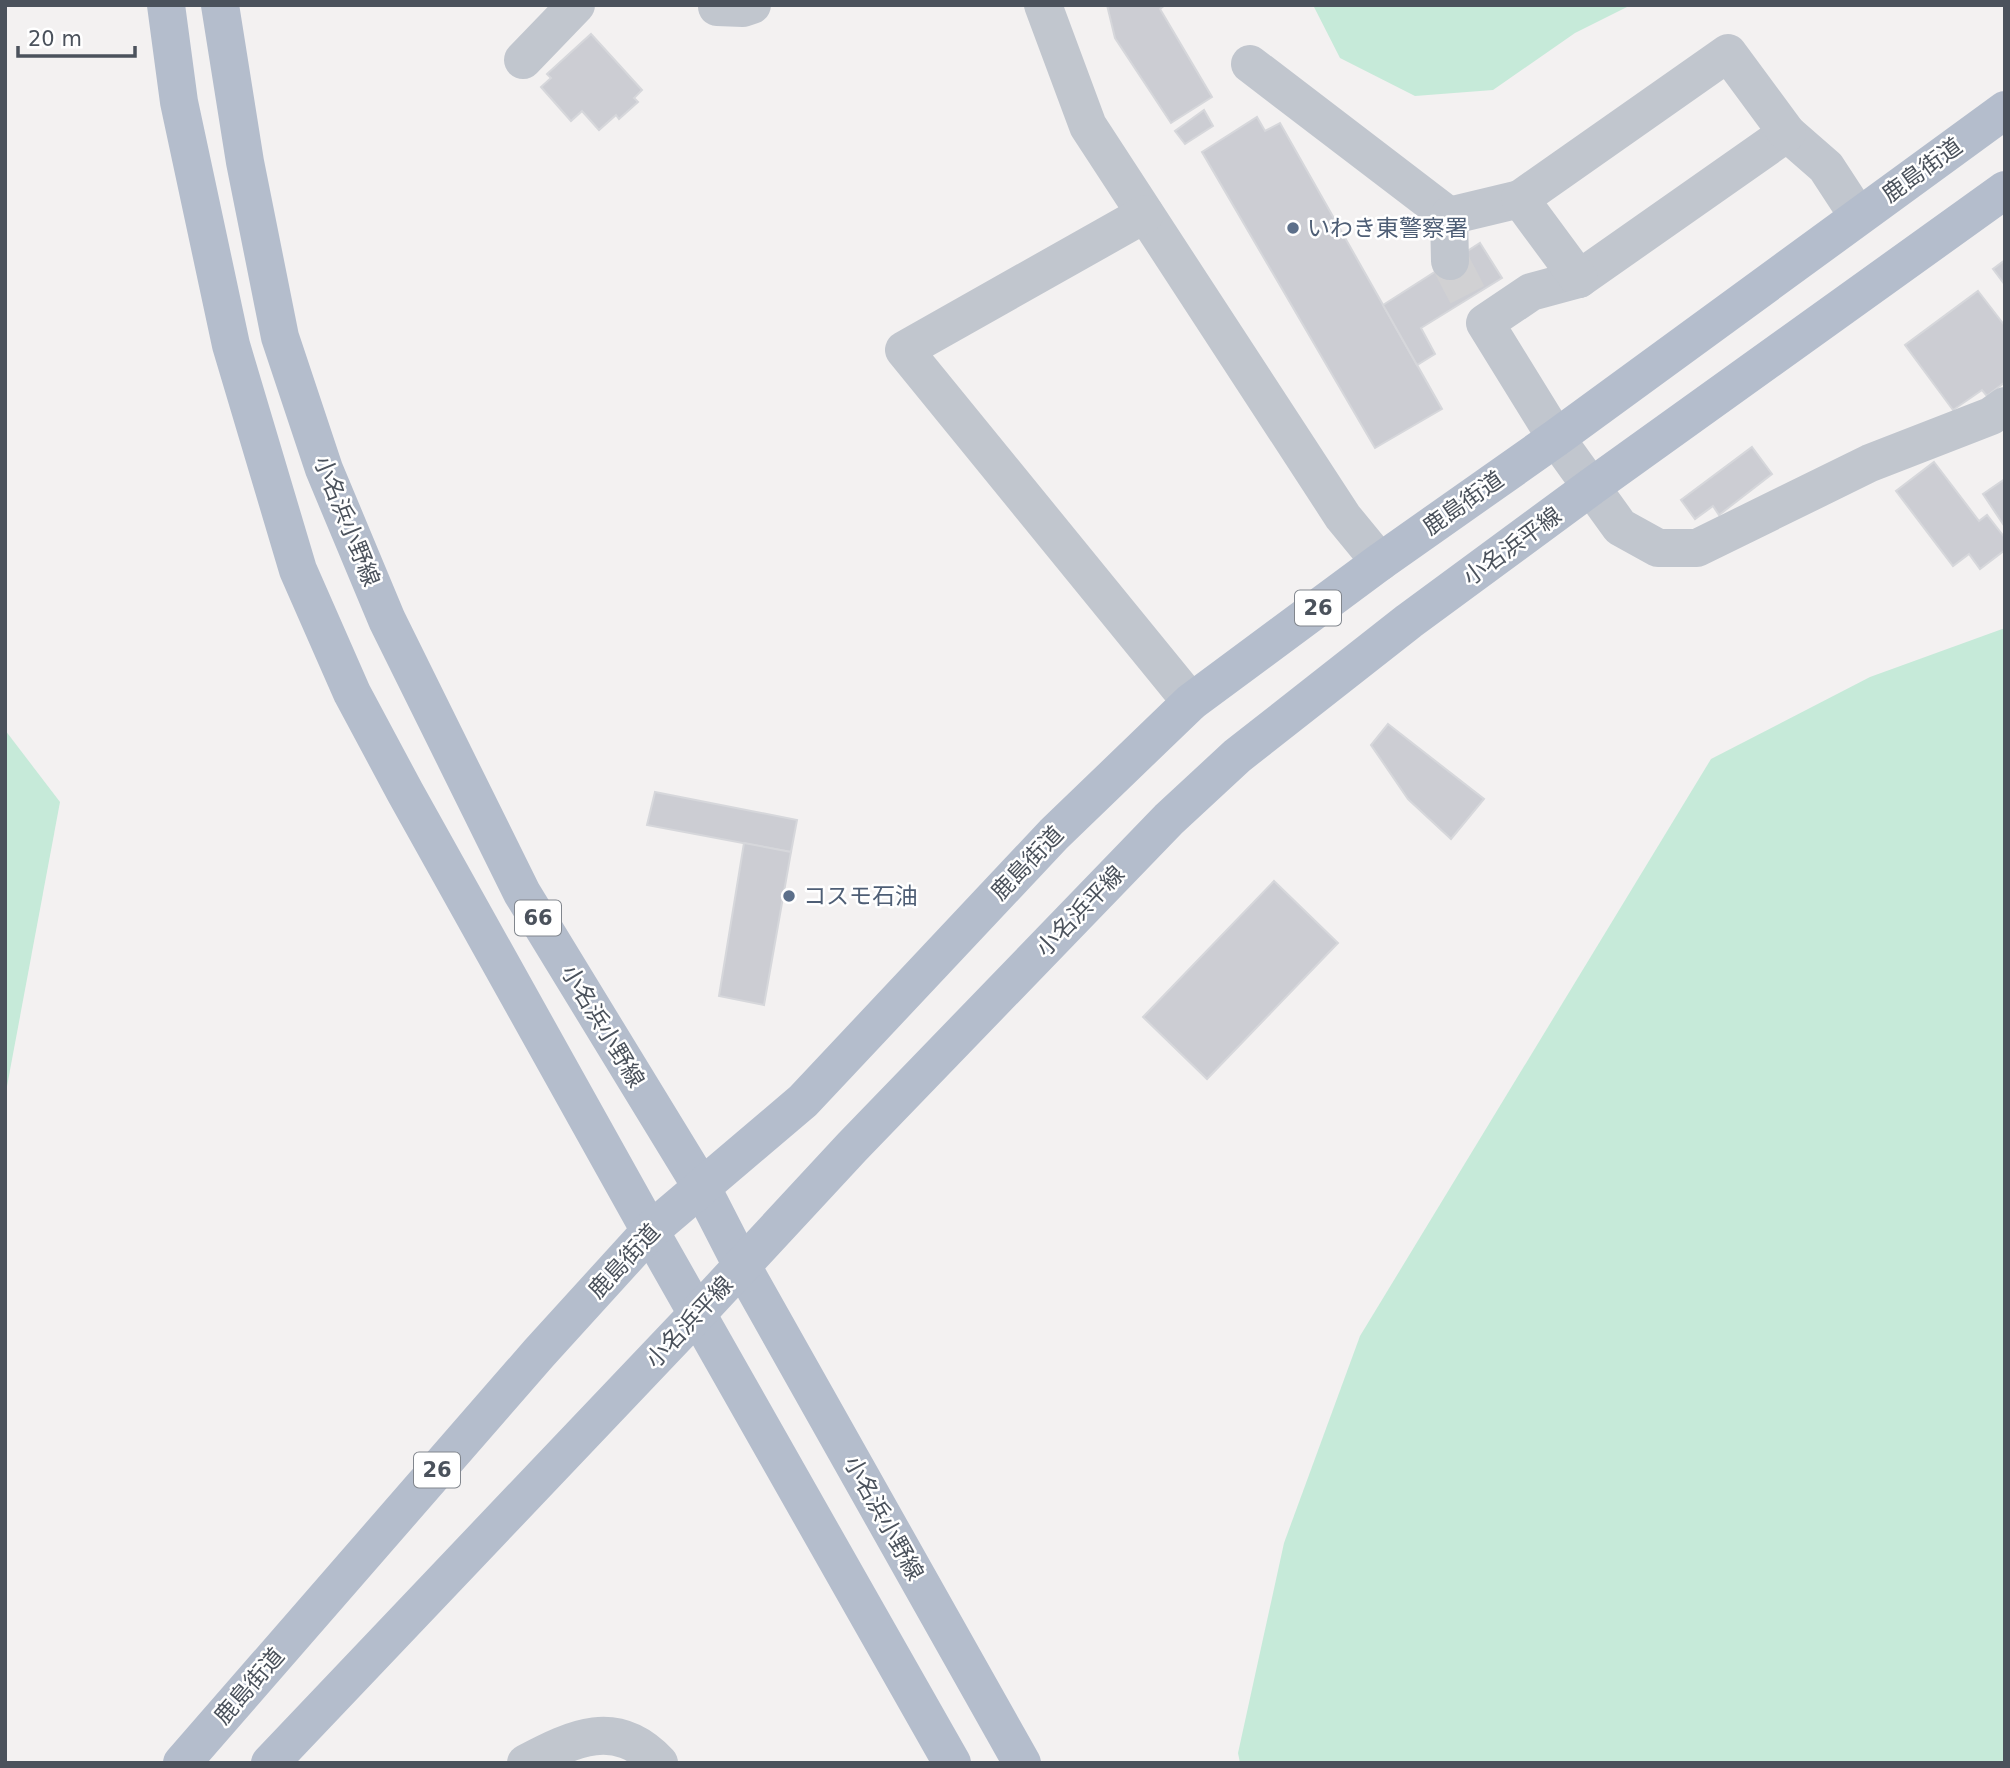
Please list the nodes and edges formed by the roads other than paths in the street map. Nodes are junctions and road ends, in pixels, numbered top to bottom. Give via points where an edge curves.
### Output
1 (166, 5) edge
2 (220, 5) edge
3 (576, 5) edge
4 (1043, 5) edge
5 (523, 60) dead end
6 (1250, 64) dead end
7 (2005, 110) edge
8 (1787, 133) junction
9 (2005, 190) edge
10 (1520, 199) junction
11 (1145, 214) junction
12 (1449, 216) junction
13 (1858, 216) junction
14 (1450, 261) tunnel mouth
15 (1579, 279) junction
16 (2005, 406) edge
17 (1556, 438) junction
18 (1591, 487) junction
19 (1380, 562) junction
20 (1191, 702) junction
21 (701, 1186) junction
22 (650, 1231) junction
23 (742, 1266) junction
24 (698, 1313) junction
25 (182, 1763) edge
26 (270, 1763) edge
27 (526, 1763) edge
28 (659, 1763) edge
29 (952, 1763) edge
30 (1022, 1763) edge

1 - 22 main road, 66 via 179,102 231,345 298,570 352,693
2 - 21 main road, 小名浜小野線 / 66 via 279,337 324,468 387,620 522,893
3 - 5 street
4 - 11 street via 1088,126
6 - 12 street
7 - 13 main road, 鹿島街道 / 26
8 - 10 street via 1728,53
8 - 13 street via 1826,167
8 - 15 street
9 - 18 main road, 小名浜平線
10 - 12 street
10 - 15 street
11 - 19 street via 1343,517
11 - 20 street via 904,350
12 - 14 street
13 - 17 main road, 鹿島街道 / 26
15 - 17 street via 1477,310
16 - 18 street via 1991,416 1870,463 1697,548 1658,548 1620,527
17 - 18 street
17 - 19 main road, 鹿島街道 / 26
18 - 23 main road, 小名浜平線 via 1237,756 1169,819
19 - 20 main road, 鹿島街道 / 26
20 - 21 main road, 鹿島街道 / 26 via 1054,834 803,1101
21 - 22 main road, 鹿島街道 / 26
21 - 23 main road, 小名浜小野線 / 66
22 - 24 main road, 66
22 - 25 main road, 鹿島街道 / 26
23 - 24 main road, 小名浜平線
23 - 30 main road, 小名浜小野線 / 66
24 - 26 main road, 小名浜平線
24 - 29 main road, 66
27 - 28 street via 592,1735 617,1735 646,1749

